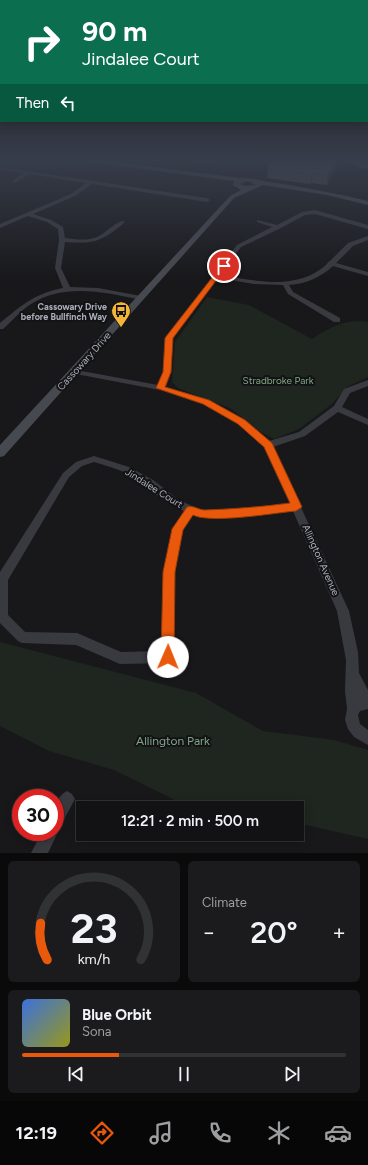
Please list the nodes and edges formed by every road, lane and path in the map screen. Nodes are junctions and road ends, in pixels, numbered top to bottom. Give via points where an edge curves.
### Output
1 (62, 200) edge
2 (230, 200) edge
3 (335, 200) edge
4 (355, 200) edge
5 (368, 203) edge
6 (368, 208) edge
7 (28, 214) junction
8 (259, 221) dead end
9 (122, 222) dead end
10 (0, 226) edge
11 (279, 227) junction
12 (368, 227) edge
13 (368, 238) edge
14 (62, 240) junction
15 (330, 264) junction
16 (368, 274) edge
17 (216, 276) junction
18 (284, 282) junction
19 (67, 289) junction
20 (141, 298) junction
21 (337, 320) dead end
22 (1, 326) edge
23 (76, 372) junction
24 (368, 383) edge
25 (161, 388) junction
26 (337, 408) junction
27 (368, 422) edge
28 (268, 445) junction
29 (0, 453) edge
30 (296, 507) junction
31 (191, 510) junction
32 (352, 674) junction
33 (367, 702) edge
34 (353, 708) junction
35 (368, 738) edge
36 (67, 799) dead end
37 (64, 805) edge
38 (45, 841) edge
39 (39, 853) edge

1 - 7 street
2 - 20 street, Cassowary Drive
3 - 6 street
4 - 5 street
7 - 10 street
7 - 14 street via 61,228
8 - 11 street
9 - 14 street via 102,239 93,242
11 - 12 street via 304,212 315,212
11 - 17 street via 239,246
13 - 15 street via 354,240
14 - 19 street via 58,268
15 - 16 street
15 - 18 street via 317,274 298,281
17 - 18 street via 273,284
17 - 25 street via 169,338 167,372
18 - 21 street via 290,293
19 - 20 street via 92,288
19 - 22 street via 28,303
20 - 23 street, Cassowary Drive
23 - 25 street, Allington Avenue
23 - 29 street, Cassowary Drive
24 - 26 street via 347,391
25 - 28 street, Allington Avenue via 206,402 241,422
26 - 27 street
26 - 28 street via 302,434
28 - 30 street, Allington Avenue
30 - 31 street, Jindalee Court via 249,513 200,514
30 - 32 street, Allington Avenue via 343,612 349,635
31 - 31 street, Jindalee Court via 178,529 169,572 168,657 120,658 77,639 22,637 2,617 2,579 66,475 79,464 94,459 126,469 175,503
32 - 33 street, Allington Avenue
32 - 34 street, Allington Avenue
33 - 34 street via 359,703
34 - 35 street, Allington Avenue via 353,725
36 - 37 street
38 - 39 street

